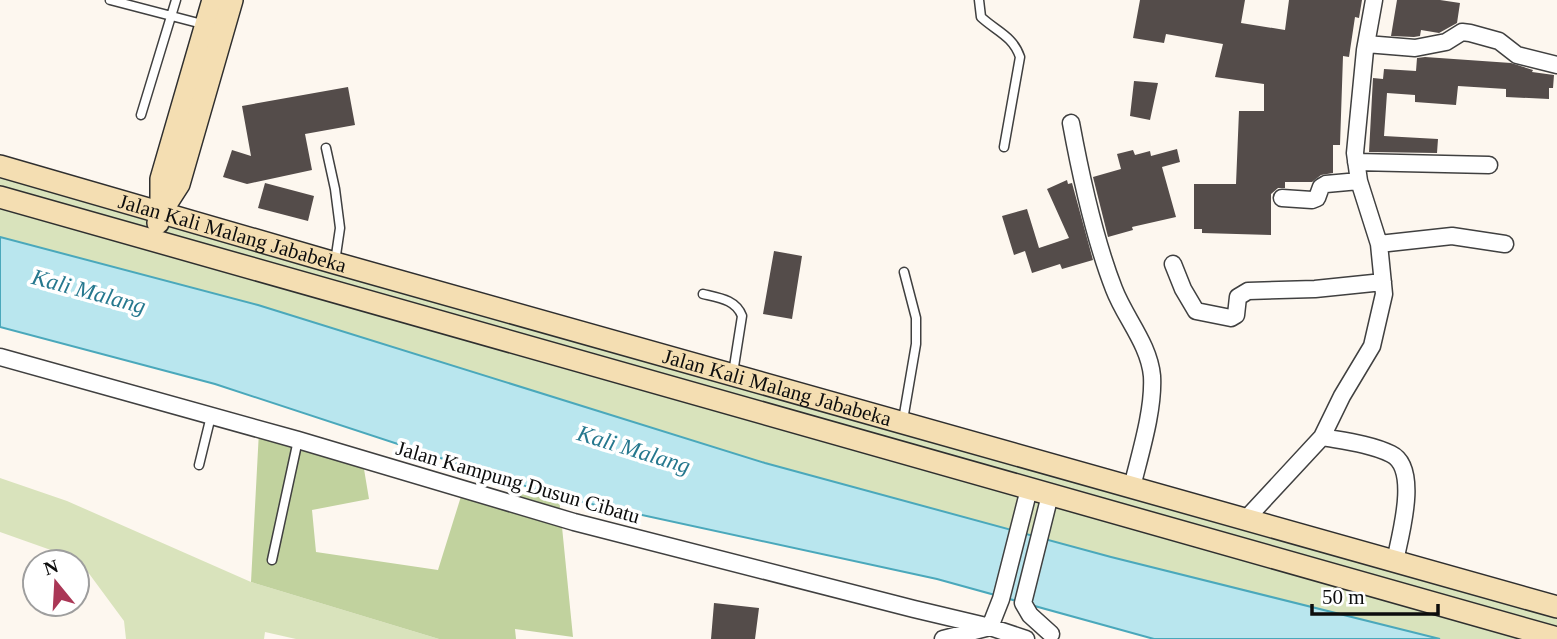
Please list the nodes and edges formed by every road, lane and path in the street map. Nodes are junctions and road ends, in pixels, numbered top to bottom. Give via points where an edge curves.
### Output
1 (110, 0) edge
2 (176, 0) edge
3 (213, 0) edge
4 (232, 0) edge
5 (979, 0) edge
6 (1374, 0) edge
7 (172, 15) junction
8 (206, 25) junction
9 (1366, 44) junction
10 (1557, 65) edge
11 (141, 115) dead end
12 (1071, 123) dead end
13 (1004, 147) dead end
14 (326, 148) dead end
15 (1356, 162) junction
16 (1489, 165) dead end
17 (0, 166) edge
18 (1359, 181) junction
19 (0, 197) edge
20 (1282, 198) dead end
21 (162, 212) junction
22 (153, 241) junction
23 (1379, 244) junction
24 (1505, 244) dead end
25 (335, 263) junction
26 (1174, 264) dead end
27 (904, 272) dead end
28 (1383, 282) junction
29 (703, 294) dead end
30 (0, 357) edge
31 (733, 373) junction
32 (211, 416) junction
33 (903, 422) junction
34 (1322, 437) junction
35 (298, 440) junction
36 (199, 464) dead end
37 (1132, 486) junction
38 (1050, 495) junction
39 (1026, 497) junction
40 (1246, 519) junction
41 (272, 560) dead end
42 (1395, 561) junction
43 (1436, 573) junction
44 (1429, 602) junction
45 (1557, 607) edge
46 (990, 627) junction
47 (1054, 637) edge
48 (1557, 638) edge
49 (943, 639) edge
50 (1026, 639) edge

1 - 7 lane
2 - 7 lane
3 - 8 main road
4 - 21 main road via 178,184
5 - 13 lane via 981,17 1007,36 1020,57
6 - 9 street
7 - 8 lane
7 - 11 lane
8 - 21 main road via 160,179
9 - 10 street via 1415,48 1446,42 1462,32 1499,41 1517,55
9 - 15 street
12 - 37 street via 1082,180 1114,289 1145,350 1152,375
14 - 25 lane via 340,228
15 - 16 street
15 - 18 street
17 - 21 main road, Jalan Kali Malang Jababeka
18 - 20 street via 1326,184 1312,200
18 - 23 street
19 - 22 main road, Jalan Kali Malang Jababeka
21 - 22 main road
21 - 25 main road, Jalan Kali Malang Jababeka
22 - 39 main road, Jalan Kali Malang Jababeka
23 - 24 street via 1452,236
23 - 28 street
25 - 31 main road, Jalan Kali Malang Jababeka
26 - 28 street via 1196,311 1231,318 1236,316 1238,297 1248,291
27 - 33 lane via 916,318 916,344
28 - 34 street via 1372,345
29 - 31 lane via 739,308 742,316
30 - 32 street, Jalan Kampung Dusun Cibatu
31 - 33 main road, Jalan Kali Malang Jababeka
32 - 35 street, Jalan Kampung Dusun Cibatu
32 - 36 lane
33 - 37 main road, Jalan Kali Malang Jababeka
34 - 40 street
34 - 42 street via 1392,454 1403,464 1405,514
35 - 41 lane
35 - 46 street, Jalan Kampung Dusun Cibatu via 574,522
37 - 40 main road, Jalan Kali Malang Jababeka
38 - 39 main road, Jalan Kali Malang Jababeka
38 - 44 main road, Jalan Kali Malang Jababeka
38 - 47 street via 1023,603
39 - 46 street
40 - 42 main road, Jalan Kali Malang Jababeka
42 - 43 main road, Jalan Kali Malang Jababeka
43 - 44 main road
43 - 45 main road, Jalan Kali Malang Jababeka
44 - 48 main road, Jalan Kali Malang Jababeka
46 - 49 street
46 - 50 street, Jalan Kampung Dusun Cibatu

